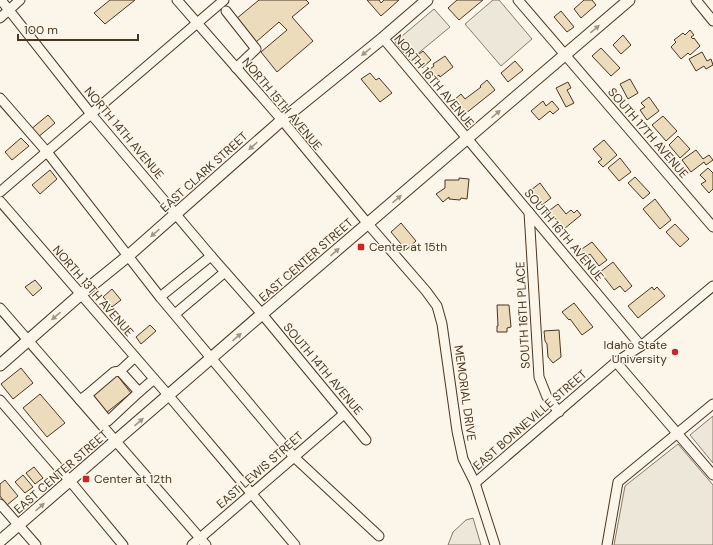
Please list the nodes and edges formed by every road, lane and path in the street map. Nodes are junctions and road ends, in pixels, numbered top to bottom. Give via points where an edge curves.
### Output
1 (1, 0) edge
2 (20, 0) edge
3 (177, 0) edge
4 (224, 0) edge
5 (426, 0) edge
6 (518, 0) edge
7 (629, 0) edge
8 (696, 0) edge
9 (9, 10) junction
10 (226, 11) dead end
11 (0, 18) edge
12 (713, 22) edge
13 (197, 23) junction
14 (383, 38) junction
15 (564, 55) junction
16 (236, 68) junction
17 (0, 98) edge
18 (91, 114) junction
19 (282, 120) junction
20 (467, 139) junction
21 (47, 152) junction
22 (0, 192) edge
23 (0, 201) edge
24 (530, 212) junction
25 (177, 214) junction
26 (368, 224) junction
27 (713, 227) edge
28 (128, 256) junction
29 (211, 256) junction
30 (225, 272) junction
31 (713, 286) edge
32 (426, 291) joint
33 (81, 294) junction
34 (160, 297) junction
35 (0, 308) edge
36 (175, 314) junction
37 (262, 314) junction
38 (28, 340) junction
39 (641, 346) junction
40 (135, 356) junction
41 (213, 358) junction
42 (616, 362) junction
43 (0, 365) edge
44 (120, 371) junction
45 (154, 379) junction
46 (138, 392) junction
47 (169, 396) junction
48 (84, 398) junction
49 (0, 400) edge
50 (713, 404) edge
51 (558, 412) junction
52 (344, 414) junction
53 (677, 433) junction
54 (366, 440) dead end
55 (116, 442) junction
56 (294, 456) junction
57 (713, 475) edge
58 (70, 481) junction
59 (475, 483) junction
60 (251, 494) junction
61 (0, 504) edge
62 (19, 525) junction
63 (379, 536) dead end
64 (0, 541) edge
65 (203, 542) edge
66 (36, 545) edge
67 (124, 545) edge
68 (192, 545) edge
69 (295, 545) edge
70 (495, 545) edge
71 (607, 545) edge

1 - 9 street, NORTH 14TH AVENUE
2 - 9 street
3 - 13 street, NORTH 15TH AVENUE
4 - 13 street
5 - 14 main road, EAST CLARK STREET
6 - 15 street, SOUTH 17TH AVENUE
15 -> 7 main road, EAST CENTER STREET
8 - 12 street
9 - 11 street
9 - 18 street, NORTH 14TH AVENUE
10 - 16 street via 256,49
13 - 16 street, NORTH 15TH AVENUE
13 - 18 street
14 -> 19 main road, EAST CLARK STREET
14 - 20 street, NORTH 16TH AVENUE
20 -> 15 main road, EAST CENTER STREET
15 - 27 street, SOUTH 17TH AVENUE
16 - 19 street, NORTH 15TH AVENUE
17 - 21 street
18 - 21 street
18 - 25 street, NORTH 14TH AVENUE
19 -> 25 main road, EAST CLARK STREET
19 - 26 street, NORTH 15TH AVENUE
20 - 24 street, SOUTH 16TH AVENUE
26 -> 20 main road, EAST CENTER STREET
21 - 22 street
21 - 28 street
23 - 33 street, NORTH 13TH AVENUE
24 - 39 street, SOUTH 16TH AVENUE
24 - 51 street, SOUTH 16TH PLACE via 539,378 547,397
25 -> 28 main road, EAST CLARK STREET
25 - 29 street, NORTH 14TH AVENUE
26 - 32 street, NORTH 15TH AVENUE
37 -> 26 main road, EAST CENTER STREET
28 - 33 main road, EAST CLARK STREET
28 - 34 street
29 - 30 street, NORTH 14TH AVENUE
29 - 34 street
30 - 36 street
30 - 37 street, NORTH 14TH AVENUE
31 - 39 street, EAST BONNEVILLE STREET
32 - 59 street, MEMORIAL DRIVE via 437,306 442,324 457,431 463,459
33 -> 38 main road, EAST CLARK STREET
33 - 40 street, NORTH 13TH AVENUE
34 - 36 street
35 - 38 street
36 - 41 street
41 -> 37 main road, EAST CENTER STREET
37 - 52 street, SOUTH 14TH AVENUE
38 - 43 main road, EAST CLARK STREET
38 - 48 street
39 - 42 street, EAST BONNEVILLE STREET
40 - 44 street
40 - 45 street, NORTH 13TH AVENUE
41 - 47 main road, EAST CENTER STREET
41 - 56 street
42 - 51 street, EAST BONNEVILLE STREET
42 - 53 street
44 - 46 street
44 - 48 street via 114,372
45 - 46 street
45 - 47 street, NORTH 13TH AVENUE
46 - 48 street via 108,420
55 -> 47 main road, EAST CENTER STREET
47 - 60 street, NORTH 13TH AVENUE
48 - 55 street
49 - 58 street
50 - 53 street
51 - 59 street, EAST BONNEVILLE STREET
52 - 54 street, SOUTH 14TH AVENUE
52 - 56 street, EAST LEWIS STREET
53 - 57 street
53 - 71 street via 618,482
55 - 58 main road, EAST CENTER STREET
55 - 65 street
56 - 60 street, EAST LEWIS STREET
56 - 63 street
62 -> 58 main road, EAST CENTER STREET
58 - 67 street
59 - 70 street, MEMORIAL DRIVE
60 - 65 street, EAST LEWIS STREET
60 - 69 street, NORTH 13TH AVENUE
61 - 62 street
62 - 64 main road, EAST CENTER STREET
62 - 66 street
65 - 68 street, EAST LEWIS STREET

